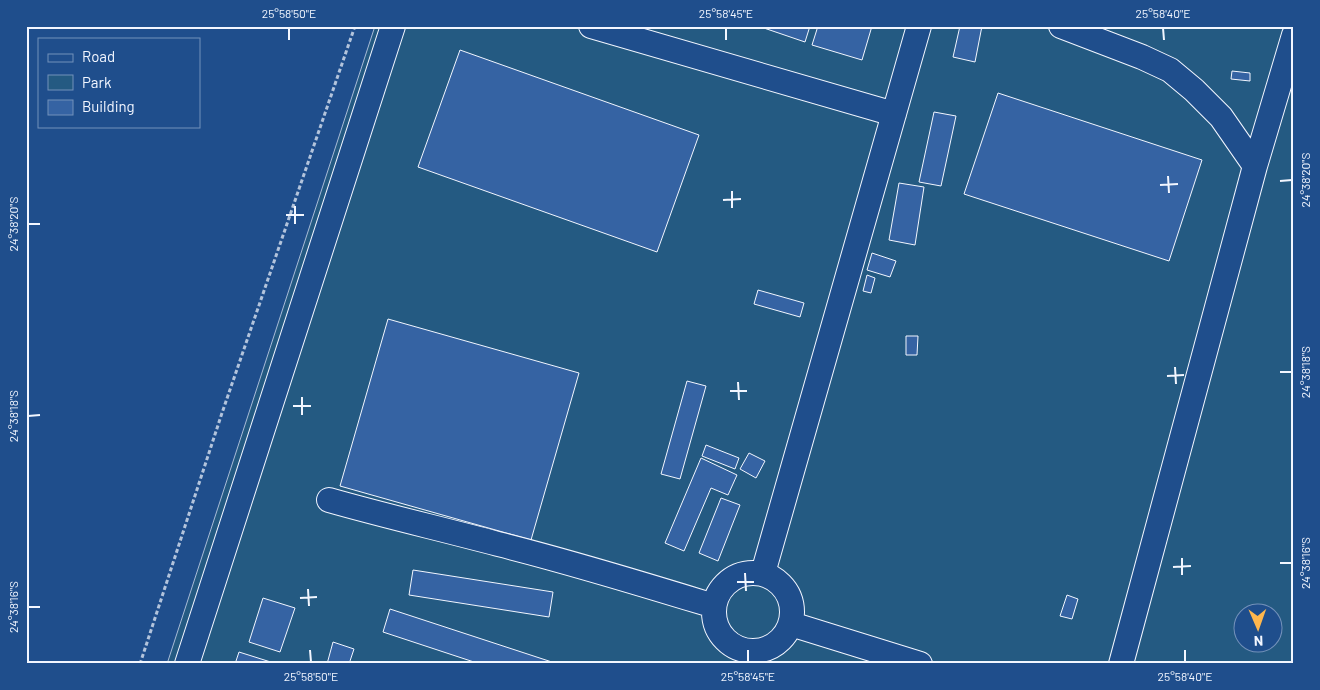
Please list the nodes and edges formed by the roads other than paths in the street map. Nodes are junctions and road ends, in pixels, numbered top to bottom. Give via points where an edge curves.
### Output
1 (393, 26) edge
2 (592, 26) edge
3 (919, 26) edge
4 (1061, 26) edge
5 (1278, 26) edge
6 (1294, 34) edge
7 (894, 114) junction
8 (1255, 166) junction
9 (329, 500) dead end
10 (763, 573) junction
11 (714, 606) junction
12 (791, 624) junction
13 (736, 656) edge
14 (187, 664) edge
15 (920, 664) edge
16 (1121, 664) edge

1 - 14 street
2 - 7 street
3 - 7 street
4 - 8 street via 1170,70 1220,117
5 - 6 street
6 - 8 street
7 - 10 street
8 - 16 street
9 - 11 street via 498,543
10 - 11 street via 750,572 726,583
10 - 12 street via 785,588 791,599
11 - 13 street via 714,620 719,632
12 - 13 street via 776,645
12 - 15 street

